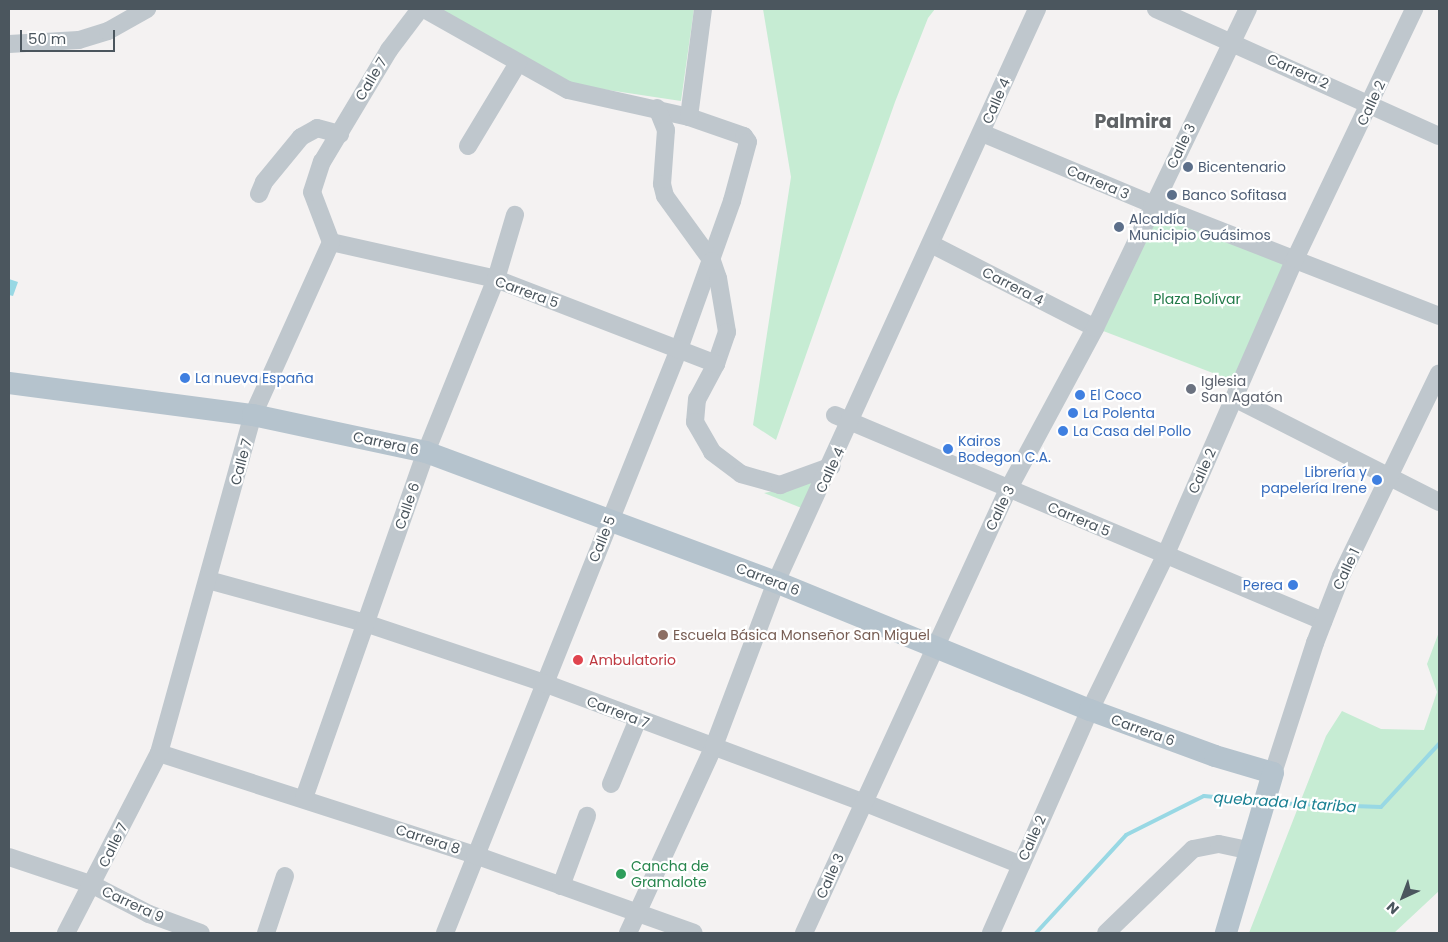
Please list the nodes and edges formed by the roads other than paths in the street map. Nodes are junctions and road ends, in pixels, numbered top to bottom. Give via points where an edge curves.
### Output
1 (147, 9) edge
2 (422, 9) edge
3 (703, 9) edge
4 (1037, 9) edge
5 (1156, 9) edge
6 (1248, 9) edge
7 (1414, 9) edge
8 (1232, 41) junction
9 (9, 44) edge
10 (518, 63) junction
11 (1371, 103) junction
12 (656, 108) junction
13 (688, 117) junction
14 (982, 133) junction
15 (340, 134) junction
16 (1439, 136) edge
17 (468, 146) dead end
18 (259, 194) dead end
19 (1152, 204) junction
20 (515, 215) dead end
21 (331, 242) junction
22 (931, 244) junction
23 (1295, 259) junction
24 (712, 261) junction
25 (496, 280) junction
26 (1439, 316) edge
27 (1095, 328) junction
28 (679, 349) junction
29 (716, 364) junction
30 (1439, 372) edge
31 (9, 383) edge
32 (1234, 398) junction
33 (253, 415) junction
34 (835, 415) dead end
35 (851, 422) junction
36 (426, 452) junction
37 (832, 466) junction
38 (1391, 478) junction
39 (1009, 488) junction
40 (1439, 502) edge
41 (610, 519) junction
42 (1165, 556) junction
43 (208, 580) junction
44 (776, 582) junction
45 (1323, 621) junction
46 (365, 623) junction
47 (935, 646) junction
48 (544, 683) junction
49 (1090, 710) junction
50 (638, 720) junction
51 (714, 746) junction
52 (159, 753) junction
53 (1272, 773) junction
54 (611, 784) dead end
55 (304, 798) junction
56 (864, 802) junction
57 (587, 816) dead end
58 (1251, 851) junction
59 (475, 855) junction
60 (9, 857) edge
61 (1021, 864) junction
62 (285, 876) dead end
63 (93, 885) junction
64 (561, 886) junction
65 (636, 913) junction
66 (66, 933) edge
67 (201, 933) edge
68 (266, 933) edge
69 (445, 933) edge
70 (628, 933) edge
71 (694, 933) edge
72 (804, 933) edge
73 (991, 933) edge
74 (1106, 933) edge
75 (1226, 933) edge

1 - 9 street via 114,28 78,40
2 - 10 street
2 - 15 street, Calle 7 via 389,50
3 - 13 street
4 - 14 street, Calle 4
5 - 8 street, Carrera 2
6 - 8 street, Calle 3
7 - 11 street, Calle 2
8 - 11 street, Carrera 2
8 - 19 street, Calle 3
10 - 12 street via 568,90
10 - 17 street
11 - 16 street, Carrera 2
11 - 23 street, Calle 2
12 - 13 street
12 - 24 street via 666,130 662,184 665,196
13 - 24 street, Calle 5 via 744,136 748,142
14 - 19 street, Carrera 3
14 - 22 street, Calle 4
15 - 18 street via 317,128 301,137 264,182
15 - 21 street, Calle 7 via 322,162 312,192
19 - 23 street, Carrera 3
19 - 27 street, Calle 3
20 - 25 street, Calle 6
21 - 25 street, Carrera 5
21 - 33 street, Calle 7
22 - 27 street, Carrera 4
22 - 35 street, Calle 4
23 - 26 street, Carrera 3
23 - 32 street, Calle 2
24 - 28 street, Calle 5
24 - 29 street via 727,332
25 - 28 street, Carrera 5
25 - 36 street, Calle 6
27 - 39 street, Calle 3
28 - 29 street, Carrera 5
28 - 41 street, Calle 5
29 - 37 street via 697,399 695,422 712,452 741,474 780,485
30 - 38 street, Calle 1
31 - 33 main road, Carrera 6
32 - 38 street
32 - 42 street, Calle 2
33 - 36 main road, Carrera 6
33 - 43 street, Calle 7
34 - 35 street, Carrera 5
35 - 37 street, Calle 4
35 - 39 street, Carrera 5
36 - 41 main road, Carrera 6
36 - 46 street, Calle 6
37 - 44 street, Calle 4
38 - 40 street
38 - 45 street, Calle 1 via 1341,576
39 - 42 street, Carrera 5
39 - 47 street, Calle 3
41 - 44 main road, Carrera 6
41 - 48 street, Calle 5
42 - 45 street, Carrera 5
42 - 49 street, Calle 2
43 - 46 street, Carrera 7
43 - 52 street, Calle 7
44 - 47 main road, Carrera 6
44 - 51 street, Calle 4
45 - 53 street, Calle 1
46 - 48 street, Carrera 7
46 - 55 street, Calle 6
47 - 49 main road, Carrera 6
47 - 56 street, Calle 3
48 - 50 street, Carrera 7
48 - 59 street, Calle 5
49 - 53 main road, Carrera 6 via 1215,756
49 - 61 street, Calle 2
50 - 51 street, Carrera 7
50 - 54 street
51 - 56 street, Carrera 7
51 - 65 street, Calle 4
52 - 55 street, Carrera 8
52 - 63 street, Calle 7
53 - 58 main road
55 - 59 street, Carrera 8
56 - 61 street, Carrera 7
56 - 72 street, Calle 3
57 - 64 street
58 - 74 street via 1219,844 1193,849
58 - 75 main road
59 - 64 street, Carrera 8
59 - 69 street, Calle 5
60 - 63 street, Carrera 9
61 - 73 street, Calle 2
62 - 68 street
63 - 66 street, Calle 7
63 - 67 street, Carrera 9 via 150,914
64 - 65 street, Carrera 8
65 - 70 street, Calle 4
65 - 71 street, Carrera 8

